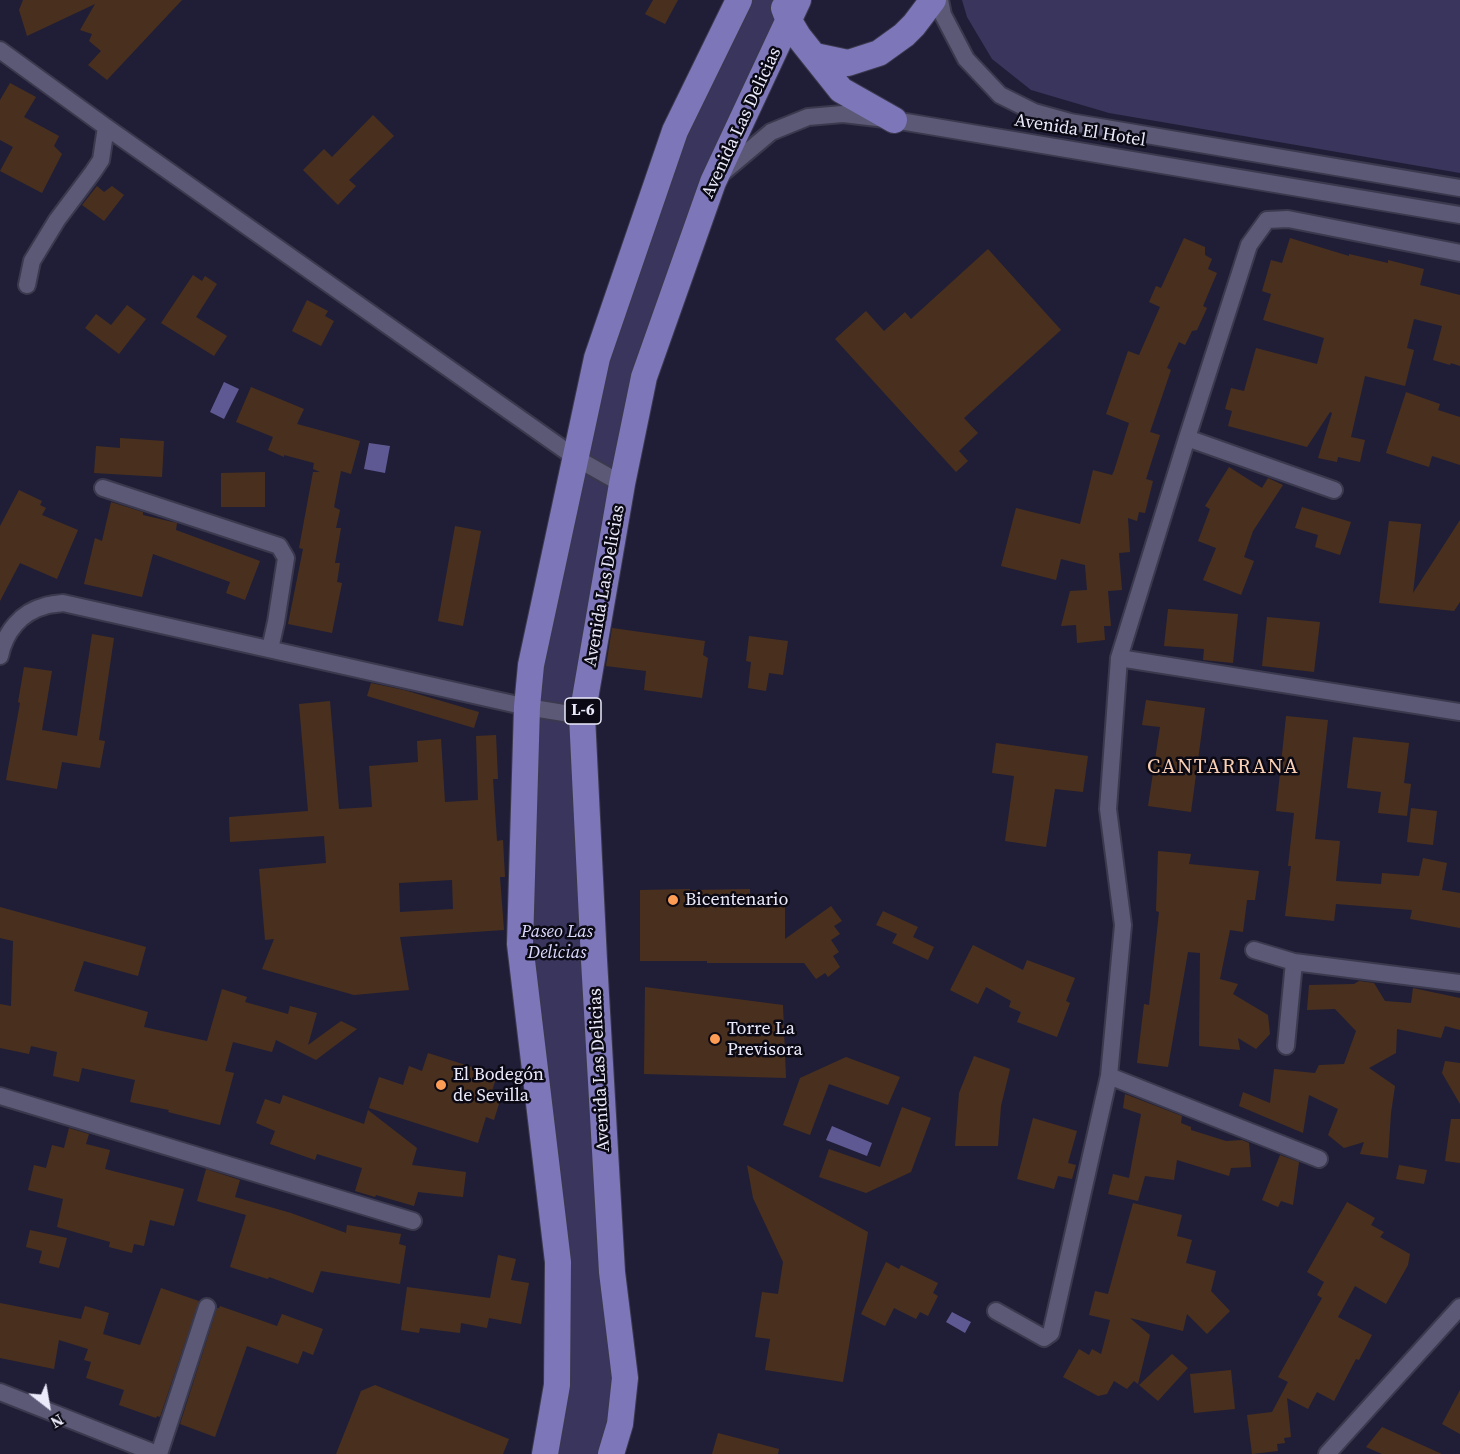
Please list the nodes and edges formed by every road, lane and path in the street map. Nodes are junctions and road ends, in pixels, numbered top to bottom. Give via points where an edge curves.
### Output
1 (739, 0) edge
2 (933, 0) edge
3 (940, 0) edge
4 (789, 7) edge
5 (0, 50) edge
6 (815, 56) junction
7 (894, 120) junction
8 (106, 127) junction
9 (713, 182) junction
10 (1460, 188) edge
11 (1460, 215) edge
12 (1460, 253) edge
13 (27, 285) dead end
14 (1187, 438) junction
15 (576, 458) junction
16 (622, 484) junction
17 (103, 488) dead end
18 (1334, 490) dead end
19 (270, 649) junction
20 (0, 656) edge
21 (1119, 658) junction
22 (527, 707) junction
23 (1460, 712) edge
24 (582, 716) junction
25 (1254, 950) dead end
26 (1294, 962) junction
27 (1460, 983) edge
28 (1286, 1046) dead end
29 (1109, 1076) junction
30 (0, 1096) edge
31 (1319, 1159) dead end
32 (413, 1221) dead end
33 (207, 1307) dead end
34 (1460, 1307) edge
35 (996, 1311) dead end
36 (0, 1392) edge
37 (158, 1454) edge
38 (545, 1454) edge
39 (611, 1454) edge
40 (1327, 1454) edge

1 - 15 main road via 675,131 597,358
2 - 6 main road via 909,30 879,53 848,63
3 - 10 street, Avenida El Hotel via 943,15 966,59 1000,95 1034,112 1082,124
4 - 6 main road via 798,36
4 - 9 main road, Avenida Las Delicias / L-6
5 - 8 street
6 - 7 main road via 842,90
7 - 9 street, Avenida El Hotel via 843,114 808,117 771,132
7 - 11 street, Avenida El Hotel
8 - 13 street via 101,160 32,261
8 - 15 street
9 - 16 main road, Avenida Las Delicias / L-6 via 644,377
12 - 14 street via 1288,219 1267,220 1249,245
14 - 18 street
14 - 21 street
15 - 16 street
15 - 22 main road via 531,665
16 - 24 main road, Avenida Las Delicias / L-6
17 - 19 street via 279,546 286,558
19 - 20 street via 63,603 24,615 2,645
19 - 22 street
21 - 23 street
21 - 29 street via 1108,809 1124,925
22 - 24 street
22 - 38 main road via 520,944 558,1262 557,1385
24 - 39 main road, Avenida Las Delicias / L-6 via 612,1272 625,1378 620,1424
25 - 26 street
26 - 27 street
26 - 28 street
29 - 31 street
29 - 35 street via 1051,1333 1044,1338
30 - 32 street
33 - 37 street
34 - 40 street
36 - 37 street

